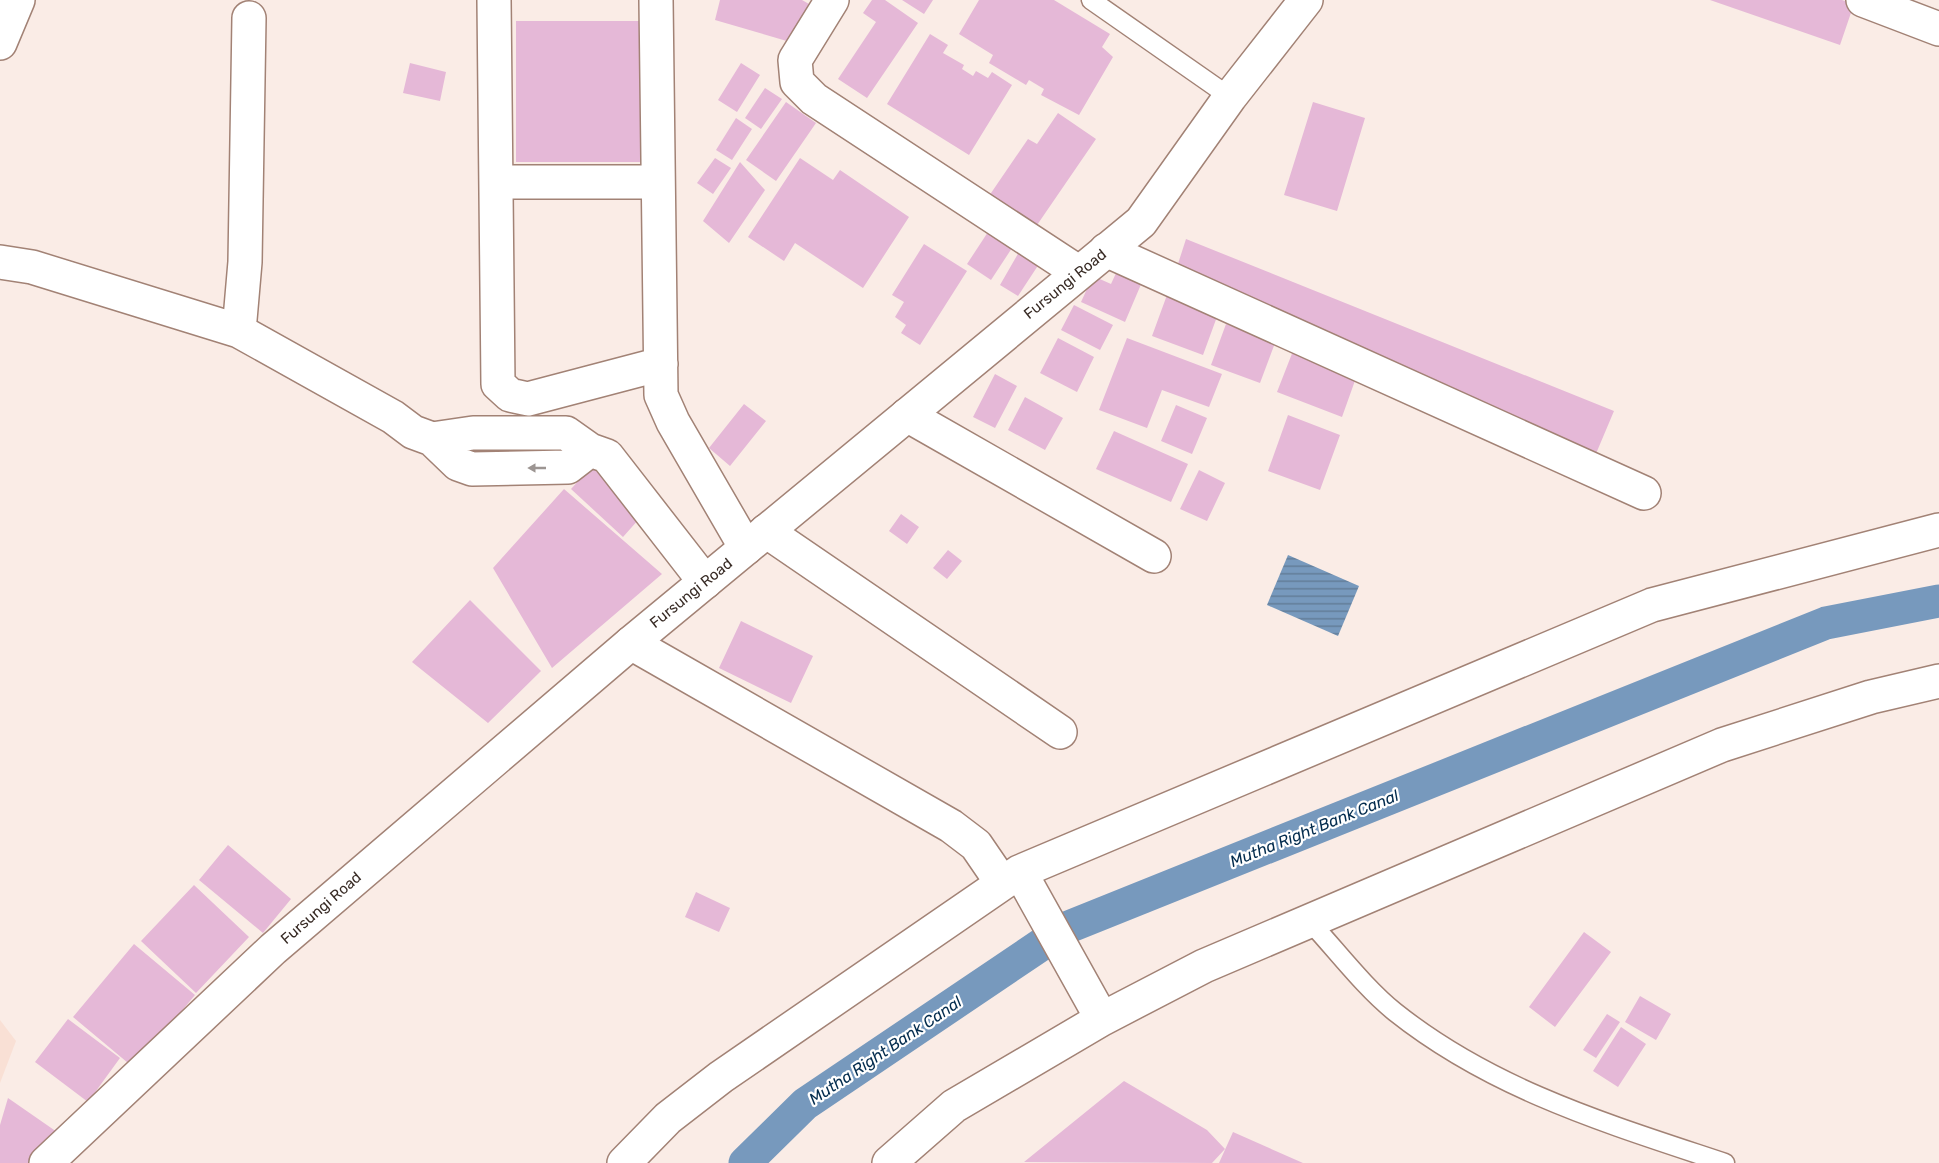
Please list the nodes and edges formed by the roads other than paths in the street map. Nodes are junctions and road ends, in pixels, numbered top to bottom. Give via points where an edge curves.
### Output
1 (18, 0) edge
2 (494, 0) edge
3 (656, 0) edge
4 (832, 0) edge
5 (1091, 0) edge
6 (1306, 0) edge
7 (1863, 0) edge
8 (249, 18) dead end
9 (1939, 29) edge
10 (0, 43) edge
11 (1230, 97) junction
12 (496, 182) junction
13 (657, 182) junction
14 (1106, 250) junction
15 (0, 262) edge
16 (1078, 272) junction
17 (238, 331) junction
18 (661, 364) junction
19 (907, 415) junction
20 (1644, 493) dead end
21 (1939, 530) edge
22 (756, 539) junction
23 (1155, 556) dead end
24 (705, 582) junction
25 (631, 643) junction
26 (1939, 681) edge
27 (1060, 732) dead end
28 (1018, 882) junction
29 (1311, 922) junction
30 (1097, 1011) junction
31 (46, 1163) edge
32 (624, 1163) edge
33 (889, 1163) edge
34 (1725, 1163) edge

1 - 10 street
2 - 12 street
3 - 13 street
4 - 16 street via 795,60 797,82 814,99
5 - 11 lane
6 - 11 street, Fursungi Road
7 - 9 street
8 - 17 street via 245,262
11 - 14 street, Fursungi Road via 1141,222
12 - 13 street
12 - 18 street via 498,384 510,395 528,399
13 - 18 street
14 - 16 street, Fursungi Road
14 - 20 street
15 - 17 street via 32,267
16 - 19 street, Fursungi Road
17 - 24 street via 413,432 432,439 458,464 472,469 568,467 590,450 607,456
18 - 22 street via 661,395 673,422
19 - 22 street, Fursungi Road
19 - 23 street
21 - 28 street via 1652,605
22 - 24 street, Fursungi Road
22 - 27 street
24 - 25 street, Fursungi Road
25 - 28 street via 951,826
25 - 31 street, Fursungi Road via 273,949
26 - 29 street via 1871,697 1722,745
28 - 30 street
28 - 32 street via 721,1077 668,1118
29 - 30 street
29 - 34 lane via 1393,1010 1502,1081 1570,1111
30 - 33 street via 954,1106

